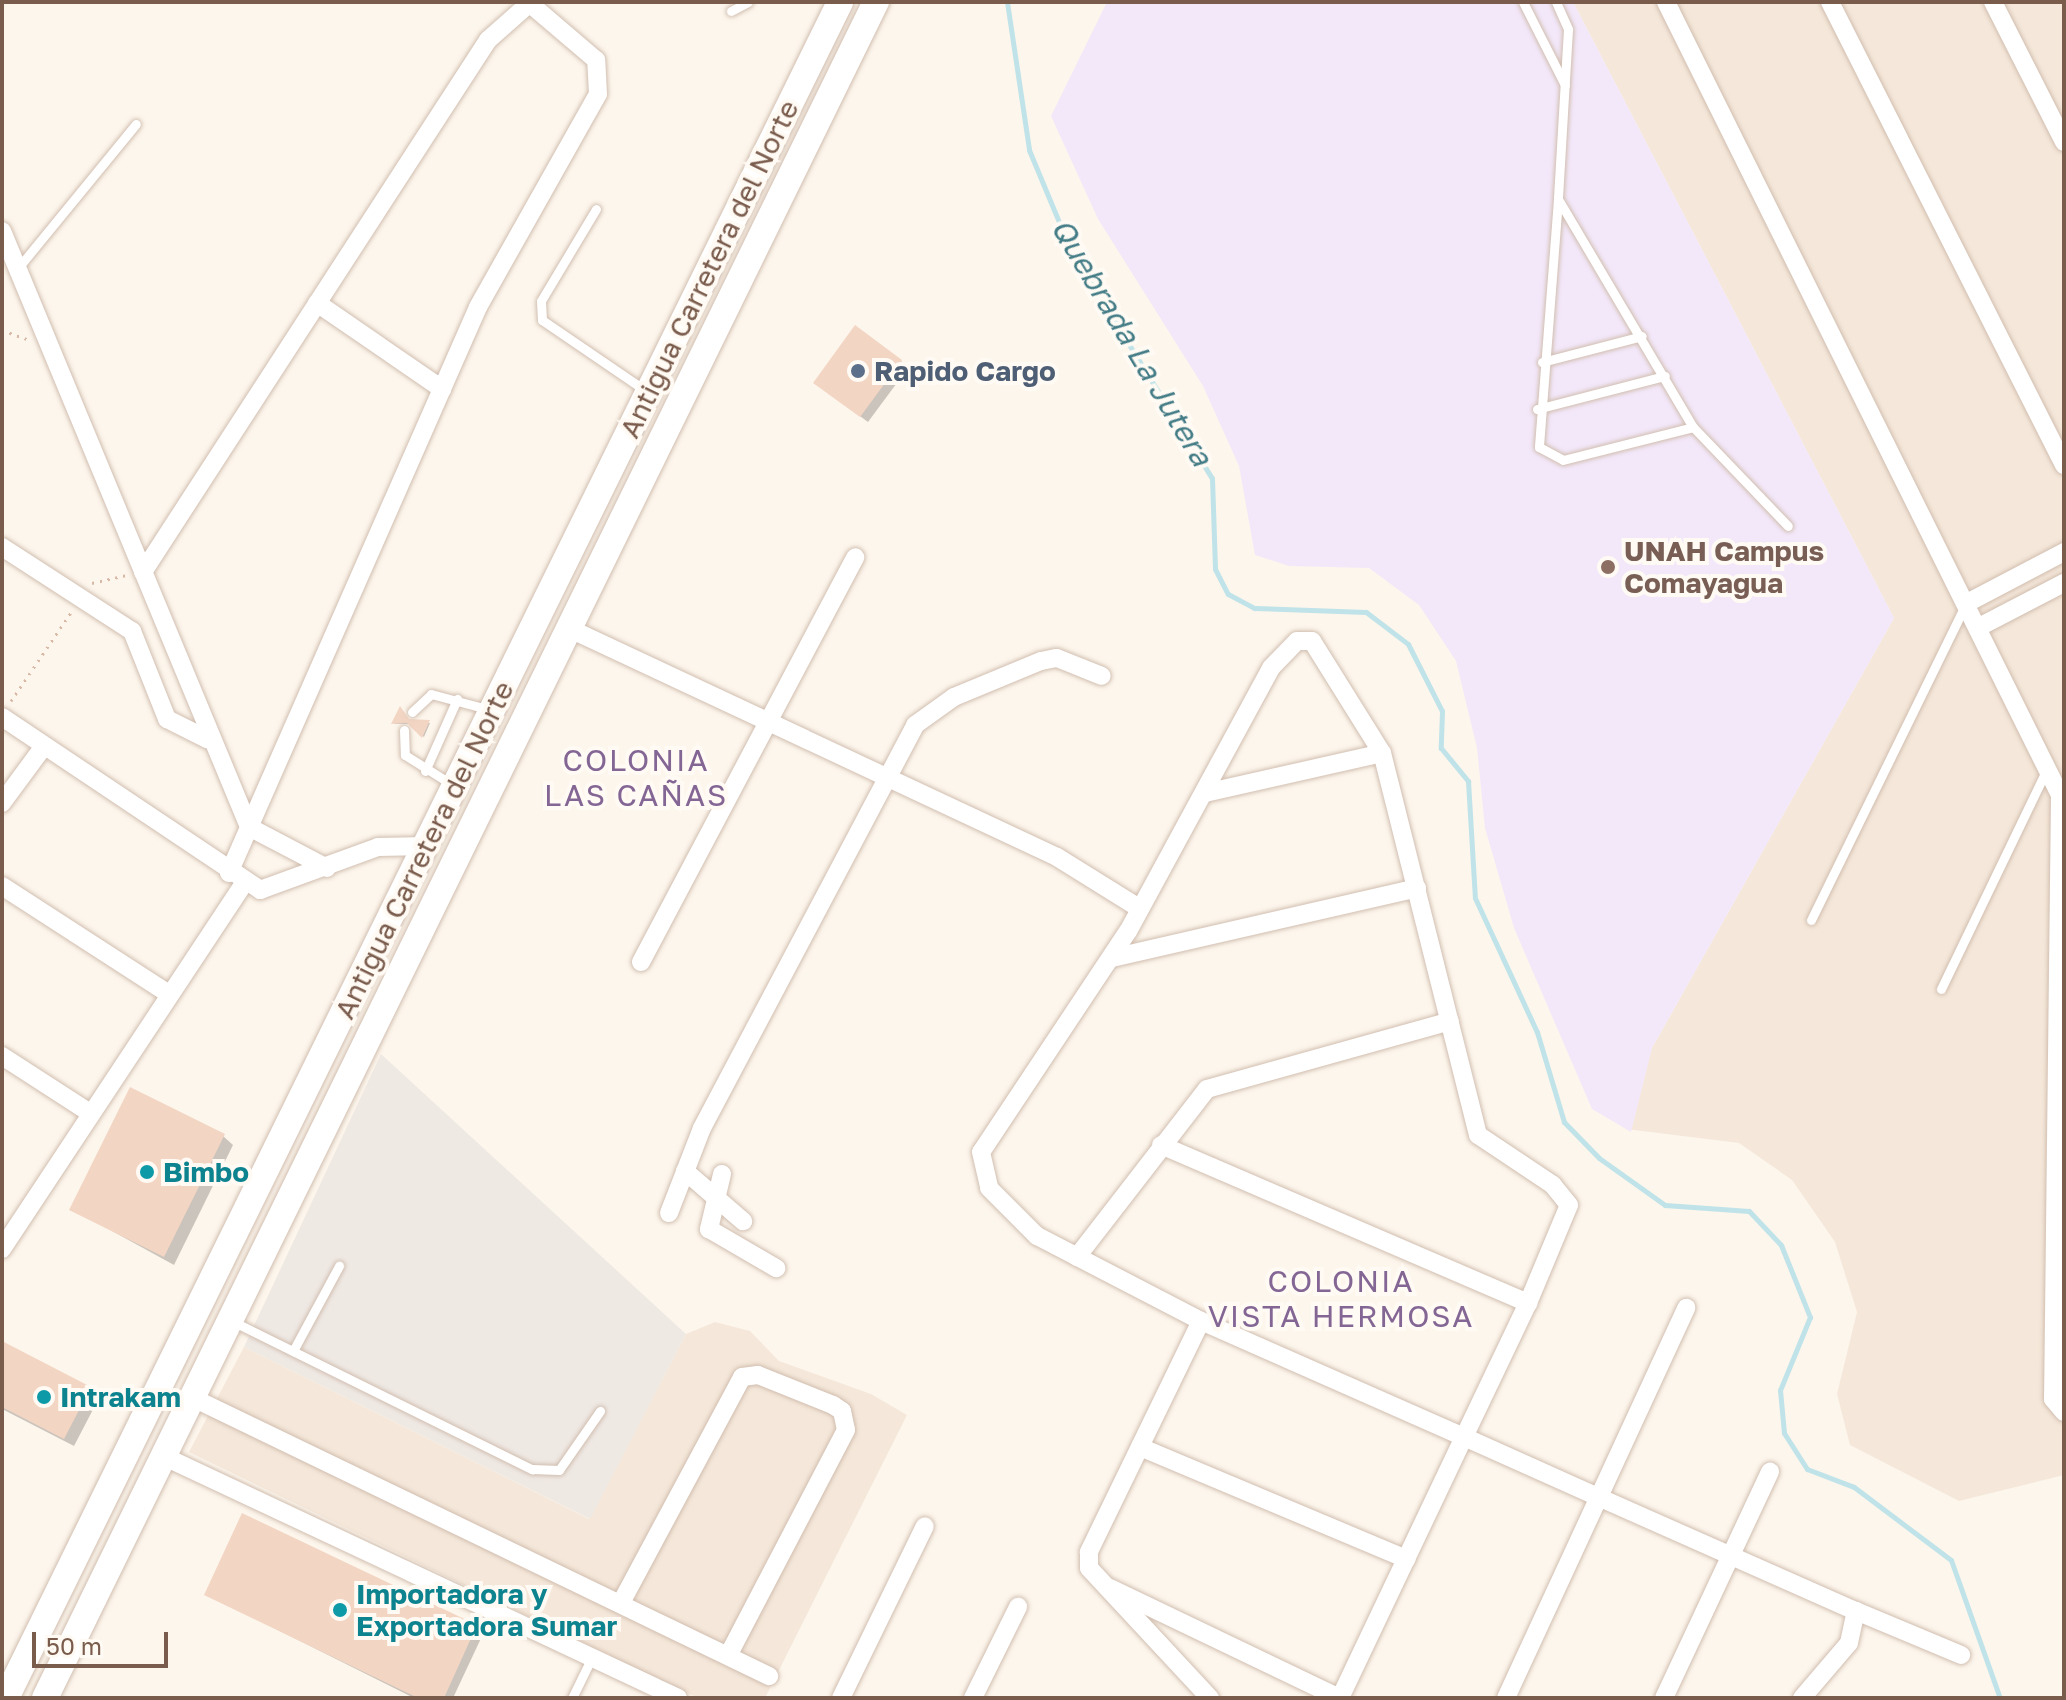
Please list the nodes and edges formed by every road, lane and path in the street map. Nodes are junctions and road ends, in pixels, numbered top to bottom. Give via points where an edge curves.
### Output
1 (748, 2) edge
2 (876, 2) edge
3 (1523, 2) edge
4 (1556, 2) edge
5 (1666, 2) edge
6 (1830, 2) edge
7 (1993, 2) edge
8 (530, 3) edge
9 (832, 5) edge
10 (731, 11) dead end
11 (1566, 87) junction
12 (136, 124) dead end
13 (2064, 142) edge
14 (1558, 199) junction
15 (596, 209) dead end
16 (2, 231) edge
17 (18, 268) junction
18 (317, 303) junction
19 (1642, 336) junction
20 (1542, 362) junction
21 (1665, 376) junction
22 (442, 389) junction
23 (649, 393) junction
24 (1537, 409) junction
25 (1693, 427) junction
26 (2064, 465) edge
27 (1788, 526) dead end
28 (2, 547) edge
29 (2064, 552) edge
30 (855, 557) dead end
31 (143, 572) junction
32 (2064, 583) edge
33 (81, 598) junction
34 (1967, 603) junction
35 (566, 627) junction
36 (1979, 627) junction
37 (1102, 676) dead end
38 (457, 699) junction
39 (491, 711) junction
40 (412, 712) dead end
41 (2, 716) edge
42 (765, 719) junction
43 (404, 730) dead end
44 (207, 739) junction
45 (44, 746) junction
46 (1382, 753) junction
47 (2048, 766) junction
48 (425, 771) junction
49 (887, 776) junction
50 (454, 785) junction
51 (1205, 793) junction
52 (2, 803) edge
53 (249, 827) junction
54 (427, 846) junction
55 (327, 868) junction
56 (236, 878) junction
57 (2, 886) edge
58 (1417, 888) junction
59 (1139, 908) junction
60 (1811, 920) dead end
61 (1112, 958) junction
62 (641, 962) dead end
63 (1941, 989) dead end
64 (169, 994) junction
65 (1450, 1021) junction
66 (2, 1056) edge
67 (90, 1113) junction
68 (1161, 1145) junction
69 (685, 1171) junction
70 (722, 1174) dead end
71 (716, 1196) junction
72 (669, 1213) dead end
73 (743, 1221) dead end
74 (5, 1237) edge
75 (1077, 1257) junction
76 (339, 1266) dead end
77 (776, 1268) dead end
78 (1528, 1303) junction
79 (1686, 1308) dead end
80 (229, 1320) junction
81 (1201, 1321) junction
82 (293, 1351) junction
83 (191, 1397) junction
84 (600, 1411) dead end
85 (2064, 1412) edge
86 (1464, 1437) junction
87 (1140, 1447) junction
88 (163, 1456) junction
89 (1770, 1472) dead end
90 (1596, 1496) junction
91 (925, 1526) dead end
92 (1731, 1556) junction
93 (1406, 1559) junction
94 (1100, 1583) junction
95 (622, 1601) junction
96 (1018, 1607) dead end
97 (1856, 1611) junction
98 (729, 1654) junction
99 (1961, 1655) dead end
100 (592, 1657) junction
101 (769, 1676) dead end
102 (6, 1698) edge
103 (45, 1698) edge
104 (572, 1698) edge
105 (678, 1698) edge
106 (841, 1698) edge
107 (973, 1698) edge
108 (1210, 1698) edge
109 (1340, 1698) edge
110 (1506, 1698) edge
111 (1664, 1698) edge
112 (1802, 1698) edge

1 - 10 lane
2 - 35 main road, Antigua Carretera del Norte
3 - 11 lane
4 - 11 lane via 1568,29
5 - 34 street
6 - 26 street
7 - 13 street
8 - 18 street via 488,40
8 - 22 street via 596,60 598,94 478,307
9 - 23 main road, Antigua Carretera del Norte
11 - 14 lane
12 - 17 lane
14 - 19 lane
14 - 20 lane
15 - 23 lane via 541,301 542,320
16 - 17 street
17 - 31 street
18 - 22 street
18 - 31 street
19 - 20 lane
19 - 21 lane
20 - 24 lane
21 - 24 lane
21 - 25 lane
22 - 53 street
23 - 39 main road, Antigua Carretera del Norte
24 - 25 lane via 1539,447 1554,460
25 - 27 lane
28 - 33 street
29 - 34 street
30 - 42 street
31 - 33 path via 97,580
31 - 44 street
32 - 36 street
33 - 41 path
33 - 44 street via 132,631 167,719
34 - 36 street
34 - 60 lane
35 - 42 street
35 - 80 main road, Antigua Carretera del Norte
36 - 47 street
37 - 49 street via 1057,658 954,697 915,725
38 - 39 lane
38 - 40 lane via 431,694
38 - 48 lane
39 - 50 main road, Antigua Carretera del Norte
41 - 45 street
42 - 49 street
42 - 62 street
43 - 48 lane via 405,755
44 - 53 street
45 - 52 street
45 - 56 street
46 - 51 street
46 - 51 street via 1312,641 1297,641 1271,668
46 - 58 street
47 - 63 lane
47 - 85 street via 2061,810 2053,1399
48 - 50 lane
49 - 59 street via 1057,857
49 - 69 street
50 - 54 main road, Antigua Carretera del Norte
51 - 59 street
53 - 55 street
53 - 56 street
54 - 55 street via 393,843
54 - 102 main road, Antigua Carretera del Norte
55 - 56 street via 273,890
56 - 64 street
57 - 64 street
58 - 61 street
58 - 65 street
59 - 61 street
61 - 75 street via 981,1152 989,1188 1009,1212
64 - 67 street
65 - 68 street via 1207,1089
65 - 78 street via 1478,1135 1553,1185 1569,1205
66 - 67 street
67 - 74 street
68 - 75 street
68 - 78 street
69 - 71 street
69 - 72 street
70 - 71 street
71 - 73 street
71 - 77 street via 709,1229
75 - 81 street
76 - 82 lane
78 - 86 street
79 - 90 street
80 - 82 lane
80 - 83 main road, Antigua Carretera del Norte
81 - 86 street
81 - 87 street
82 - 84 lane via 532,1469 559,1470
83 - 88 main road, Antigua Carretera del Norte
83 - 95 street
86 - 90 street
86 - 93 street
87 - 93 street
87 - 94 street via 1089,1552
88 - 100 street
88 - 103 main road, Antigua Carretera del Norte
89 - 92 street
90 - 92 street
90 - 110 street
91 - 106 street
92 - 97 street
92 - 111 street
93 - 109 street
94 - 108 street
94 - 109 street
95 - 98 street
95 - 98 street via 742,1377 758,1375 833,1405 842,1411 846,1430
96 - 107 street
97 - 99 street
97 - 112 street via 1849,1643
98 - 101 street
100 - 104 lane
100 - 105 street

